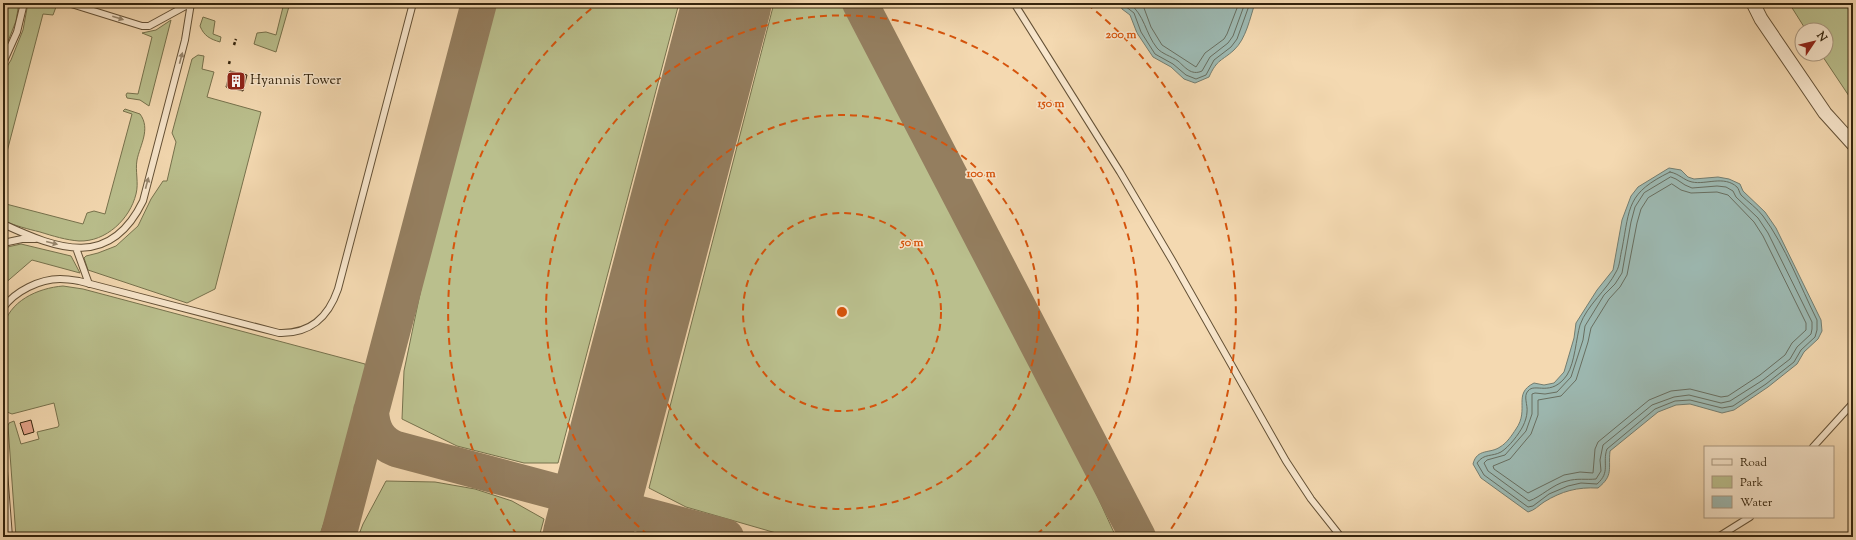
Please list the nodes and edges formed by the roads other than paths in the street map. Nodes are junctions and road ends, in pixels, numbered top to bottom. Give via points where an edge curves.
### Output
1 (24, 3) edge
2 (68, 3) edge
3 (191, 3) edge
4 (413, 3) edge
5 (1014, 3) edge
6 (1753, 3) edge
7 (3, 63) edge
8 (1853, 144) edge
9 (3, 224) edge
10 (37, 239) junction
11 (3, 243) edge
12 (76, 248) junction
13 (90, 284) junction
14 (3, 308) edge
15 (1853, 403) edge
16 (1814, 446) edge
17 (3, 458) edge
18 (1748, 518) edge
19 (9, 537) edge
20 (1340, 537) edge
21 (1718, 537) edge

1 - 7 lane via 17,32
2 -> 3 lane via 142,26 149,26
12 -> 3 lane via 105,243 121,232 135,217 143,201 185,40
4 - 13 lane via 338,289 331,307 318,321 296,332 279,333
5 - 20 lane via 1120,172 1286,461
6 - 8 street via 1825,113
9 - 10 lane
10 - 11 lane
10 -> 12 lane
12 - 13 lane
13 - 14 lane via 61,279 44,281 15,296
15 - 16 lane
17 - 19 lane
18 - 21 lane

